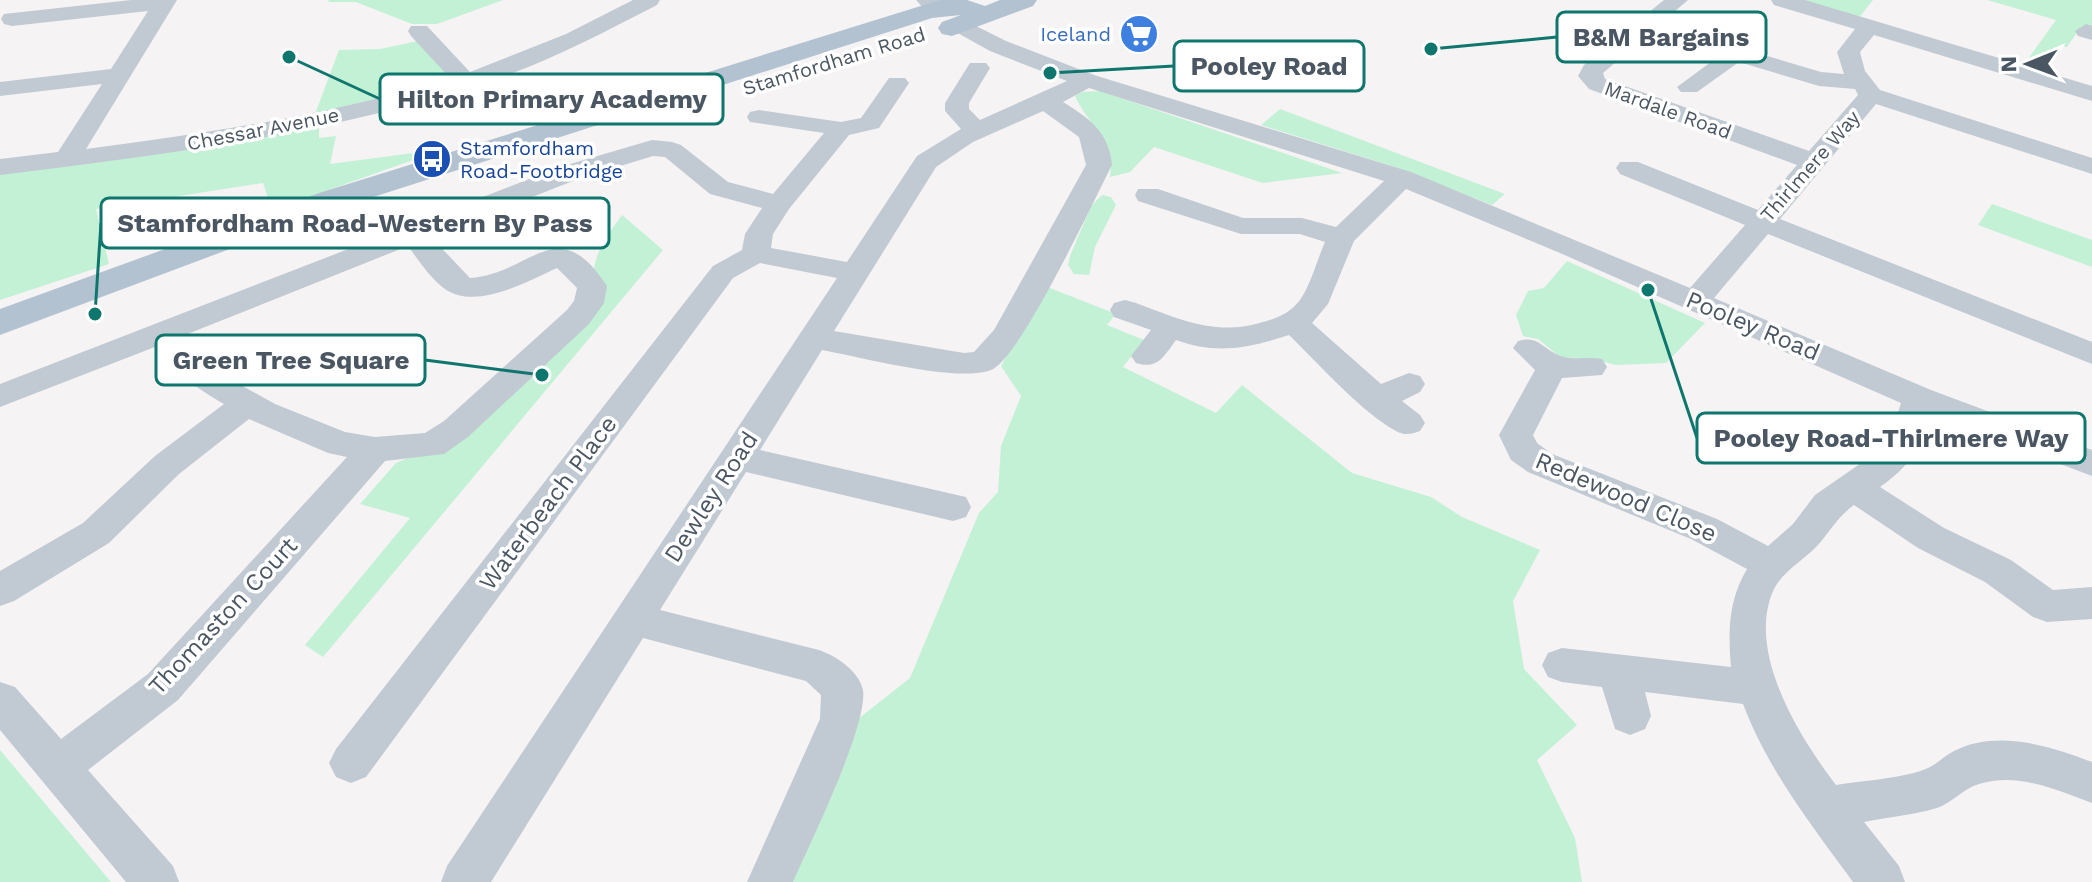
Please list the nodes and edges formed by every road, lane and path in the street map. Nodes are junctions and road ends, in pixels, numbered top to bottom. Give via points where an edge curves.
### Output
1 (649, 0) edge
2 (1024, 0) edge
3 (1677, 0) edge
4 (1782, 0) edge
5 (165, 2) edge
6 (947, 12) edge
7 (11, 19) dead end
8 (1869, 26) junction
9 (419, 31) dead end
10 (978, 68) dead end
11 (119, 75) junction
12 (465, 80) junction
13 (1086, 80) junction
14 (897, 83) dead end
15 (1689, 87) dead end
16 (0, 89) edge
17 (1867, 89) junction
18 (2092, 94) edge
19 (1046, 102) junction
20 (759, 117) dead end
21 (840, 130) junction
22 (976, 130) junction
23 (67, 159) junction
24 (1814, 162) junction
25 (2092, 166) edge
26 (0, 167) edge
27 (1629, 168) dead end
28 (1402, 178) junction
29 (1148, 195) dead end
30 (778, 204) junction
31 (1763, 221) junction
32 (413, 234) junction
33 (1341, 238) junction
34 (756, 254) junction
35 (855, 272) junction
36 (1695, 301) junction
37 (1125, 310) dead end
38 (0, 323) edge
39 (1294, 323) junction
40 (1170, 327) junction
41 (167, 330) junction
42 (813, 338) junction
43 (0, 346) edge
44 (2092, 354) edge
45 (1147, 356) dead end
46 (1591, 367) dead end
47 (1409, 384) dead end
48 (0, 396) edge
49 (1919, 398) junction
50 (1378, 400) junction
51 (248, 403) junction
52 (1408, 423) dead end
53 (375, 449) junction
54 (737, 457) junction
55 (2092, 463) edge
56 (1853, 487) junction
57 (953, 507) dead end
58 (1770, 564) junction
59 (0, 590) edge
60 (2092, 603) edge
61 (633, 619) junction
62 (1562, 665) dead end
63 (1619, 672) junction
64 (1756, 688) junction
65 (0, 700) edge
66 (1630, 716) dead end
67 (351, 763) dead end
68 (58, 767) junction
69 (2092, 783) edge
70 (1827, 808) junction
71 (156, 882) edge
72 (464, 882) edge
73 (770, 882) edge
74 (1882, 882) edge

1 - 12 street, Chessar Avenue via 586,35
2 - 6 main road, Stamfordham Road
3 - 24 street, Mardale Road via 1590,76 1613,93
4 - 8 street
5 - 7 street
5 - 11 street
6 - 13 street, Pooley Road via 998,46
6 - 38 main road, Stamfordham Road via 294,212
6 - 43 main road, Stamfordham Road via 318,222 186,269
8 - 17 street, Thirlmere Way via 1848,52
8 - 18 street
9 - 12 street
10 - 22 street via 957,103 957,111
11 - 16 street
11 - 23 street
12 - 23 street, Chessar Avenue via 273,130
13 - 19 street, Dewley Road
13 - 28 street, Pooley Road
14 - 21 street via 870,123
15 - 17 street via 1741,51 1819,79
17 - 24 street, Thirlmere Way
17 - 25 street
19 - 22 street, Dewley Road
19 - 42 street via 1090,132 1099,145 1099,165 1006,336 984,361 964,364
20 - 21 street
21 - 30 street
22 - 35 street, Dewley Road via 926,162
23 - 26 street, Chessar Avenue
24 - 31 street, Thirlmere Way
27 - 31 street
28 - 33 street
28 - 36 street, Pooley Road
29 - 33 street via 1241,226 1302,226
30 - 32 street via 719,188 672,150 652,148 569,173
30 - 34 street via 759,234
31 - 36 street, Thirlmere Way
31 - 44 street
32 - 41 street
32 - 53 street via 458,285 473,289 574,250 592,286 589,303 456,429 432,445
33 - 39 street via 1313,304
34 - 35 street
34 - 67 street, Waterbeach Place via 723,272
35 - 42 street, Dewley Road
36 - 49 street, Pooley Road
37 - 40 street
39 - 40 street via 1222,340
39 - 50 street
40 - 45 street
41 - 48 street
41 - 51 street via 201,377
42 - 54 street, Dewley Road
46 - 58 street, Redewood Close via 1540,358 1516,435 1523,451 1540,463 1704,529
47 - 50 street
49 - 55 street, Pooley Road
49 - 56 street via 1906,441
50 - 52 street
51 - 53 street via 340,444
51 - 59 street via 167,465 96,533
53 - 68 street, Thomaston Court via 163,687
54 - 57 street
54 - 61 street, Dewley Road
56 - 58 street
56 - 60 street via 1931,538 1998,571 2047,606
58 - 64 street via 1754,592 1746,636
61 - 72 street, Dewley Road
61 - 73 street via 819,667 842,689 841,719
62 - 63 street
63 - 64 street
63 - 66 street
64 - 70 street via 1781,740
65 - 68 street
68 - 71 street
69 - 70 street via 2014,760 1969,765 1935,788
70 - 74 street

